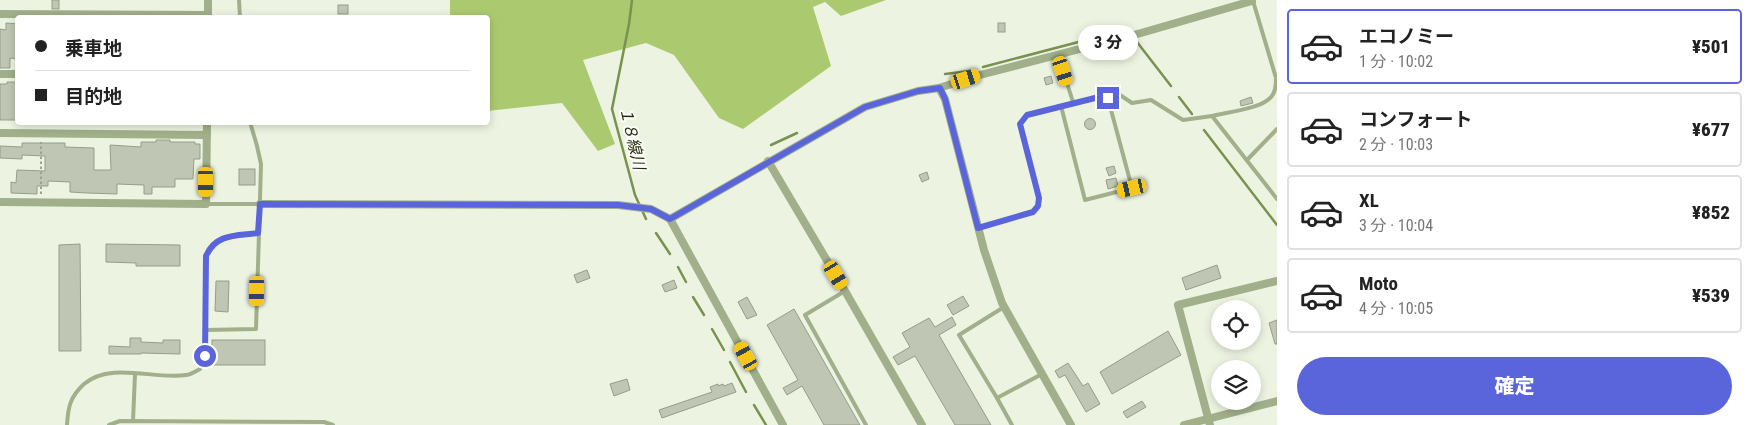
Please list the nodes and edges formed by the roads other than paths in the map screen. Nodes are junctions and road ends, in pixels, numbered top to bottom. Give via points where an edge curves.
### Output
1 (208, 0) edge
2 (239, 0) edge
3 (1253, 1) edge
4 (0, 14) edge
5 (104, 15) edge
6 (208, 15) edge
7 (240, 15) edge
8 (1058, 55) junction
9 (0, 74) edge
10 (15, 74) edge
11 (940, 88) junction
12 (1108, 98) junction
13 (1073, 102) junction
14 (1061, 106) junction
15 (1212, 116) junction
16 (207, 125) edge
17 (251, 125) edge
18 (1277, 129) edge
19 (0, 133) edge
20 (206, 135) junction
21 (1247, 160) junction
22 (768, 161) junction
23 (1277, 199) edge
24 (0, 202) edge
25 (206, 204) junction
26 (260, 204) junction
27 (670, 219) junction
28 (978, 228) junction
29 (258, 233) junction
30 (1277, 281) edge
31 (846, 291) junction
32 (1004, 307) junction
33 (205, 330) junction
34 (135, 374) junction
35 (1042, 374) junction
36 (997, 398) junction
37 (1277, 401) edge
38 (133, 421) junction
39 (1209, 422) edge
40 (140, 423) edge
41 (200, 423) edge
42 (235, 424) edge
43 (258, 424) edge
44 (282, 424) edge
45 (301, 424) edge
46 (67, 425) edge
47 (109, 425) edge
48 (333, 425) edge
49 (783, 425) edge
50 (866, 425) edge
51 (922, 425) edge
52 (1012, 425) edge
53 (1071, 425) edge
54 (1184, 425) edge

1 - 6 street
2 - 7 lane
3 - 8 street
3 - 15 lane via 1276,78 1272,97 1258,105
4 - 5 street
8 - 11 street
8 - 13 lane
9 - 10 street
11 - 22 street via 865,107
11 - 28 street
12 - 13 lane via 1107,95
12 - 14 lane via 1132,188 1085,200
12 - 15 lane via 1120,95 1132,103 1151,100 1184,120
13 - 14 lane
14 - 28 lane via 1027,115 1020,124 1039,198 1038,206 1033,212
15 - 21 lane
16 - 20 street
17 - 26 lane via 260,164
18 - 21 lane
19 - 20 street
20 - 25 street
21 - 23 lane
22 - 27 street
22 - 31 street
24 - 25 street
25 - 26 lane
26 - 27 street via 618,205 651,209
26 - 29 lane
27 - 49 street
28 - 32 street
29 - 33 lane via 221,238 210,246 206,256
29 - 33 lane via 256,330
30 - 39 street via 1178,305
31 - 50 lane via 805,315
31 - 51 street
32 - 35 street
32 - 36 lane via 959,336
33 - 34 lane via 205,356 200,369 187,375
34 - 38 lane
34 - 46 lane via 103,373 89,380 75,392 68,409
35 - 36 lane
35 - 53 street
36 - 52 lane
37 - 39 street
38 - 40 lane
38 - 47 lane
39 - 54 street
40 - 41 lane
41 - 42 lane
42 - 43 lane
43 - 44 lane
44 - 45 lane
45 - 48 lane via 324,422

